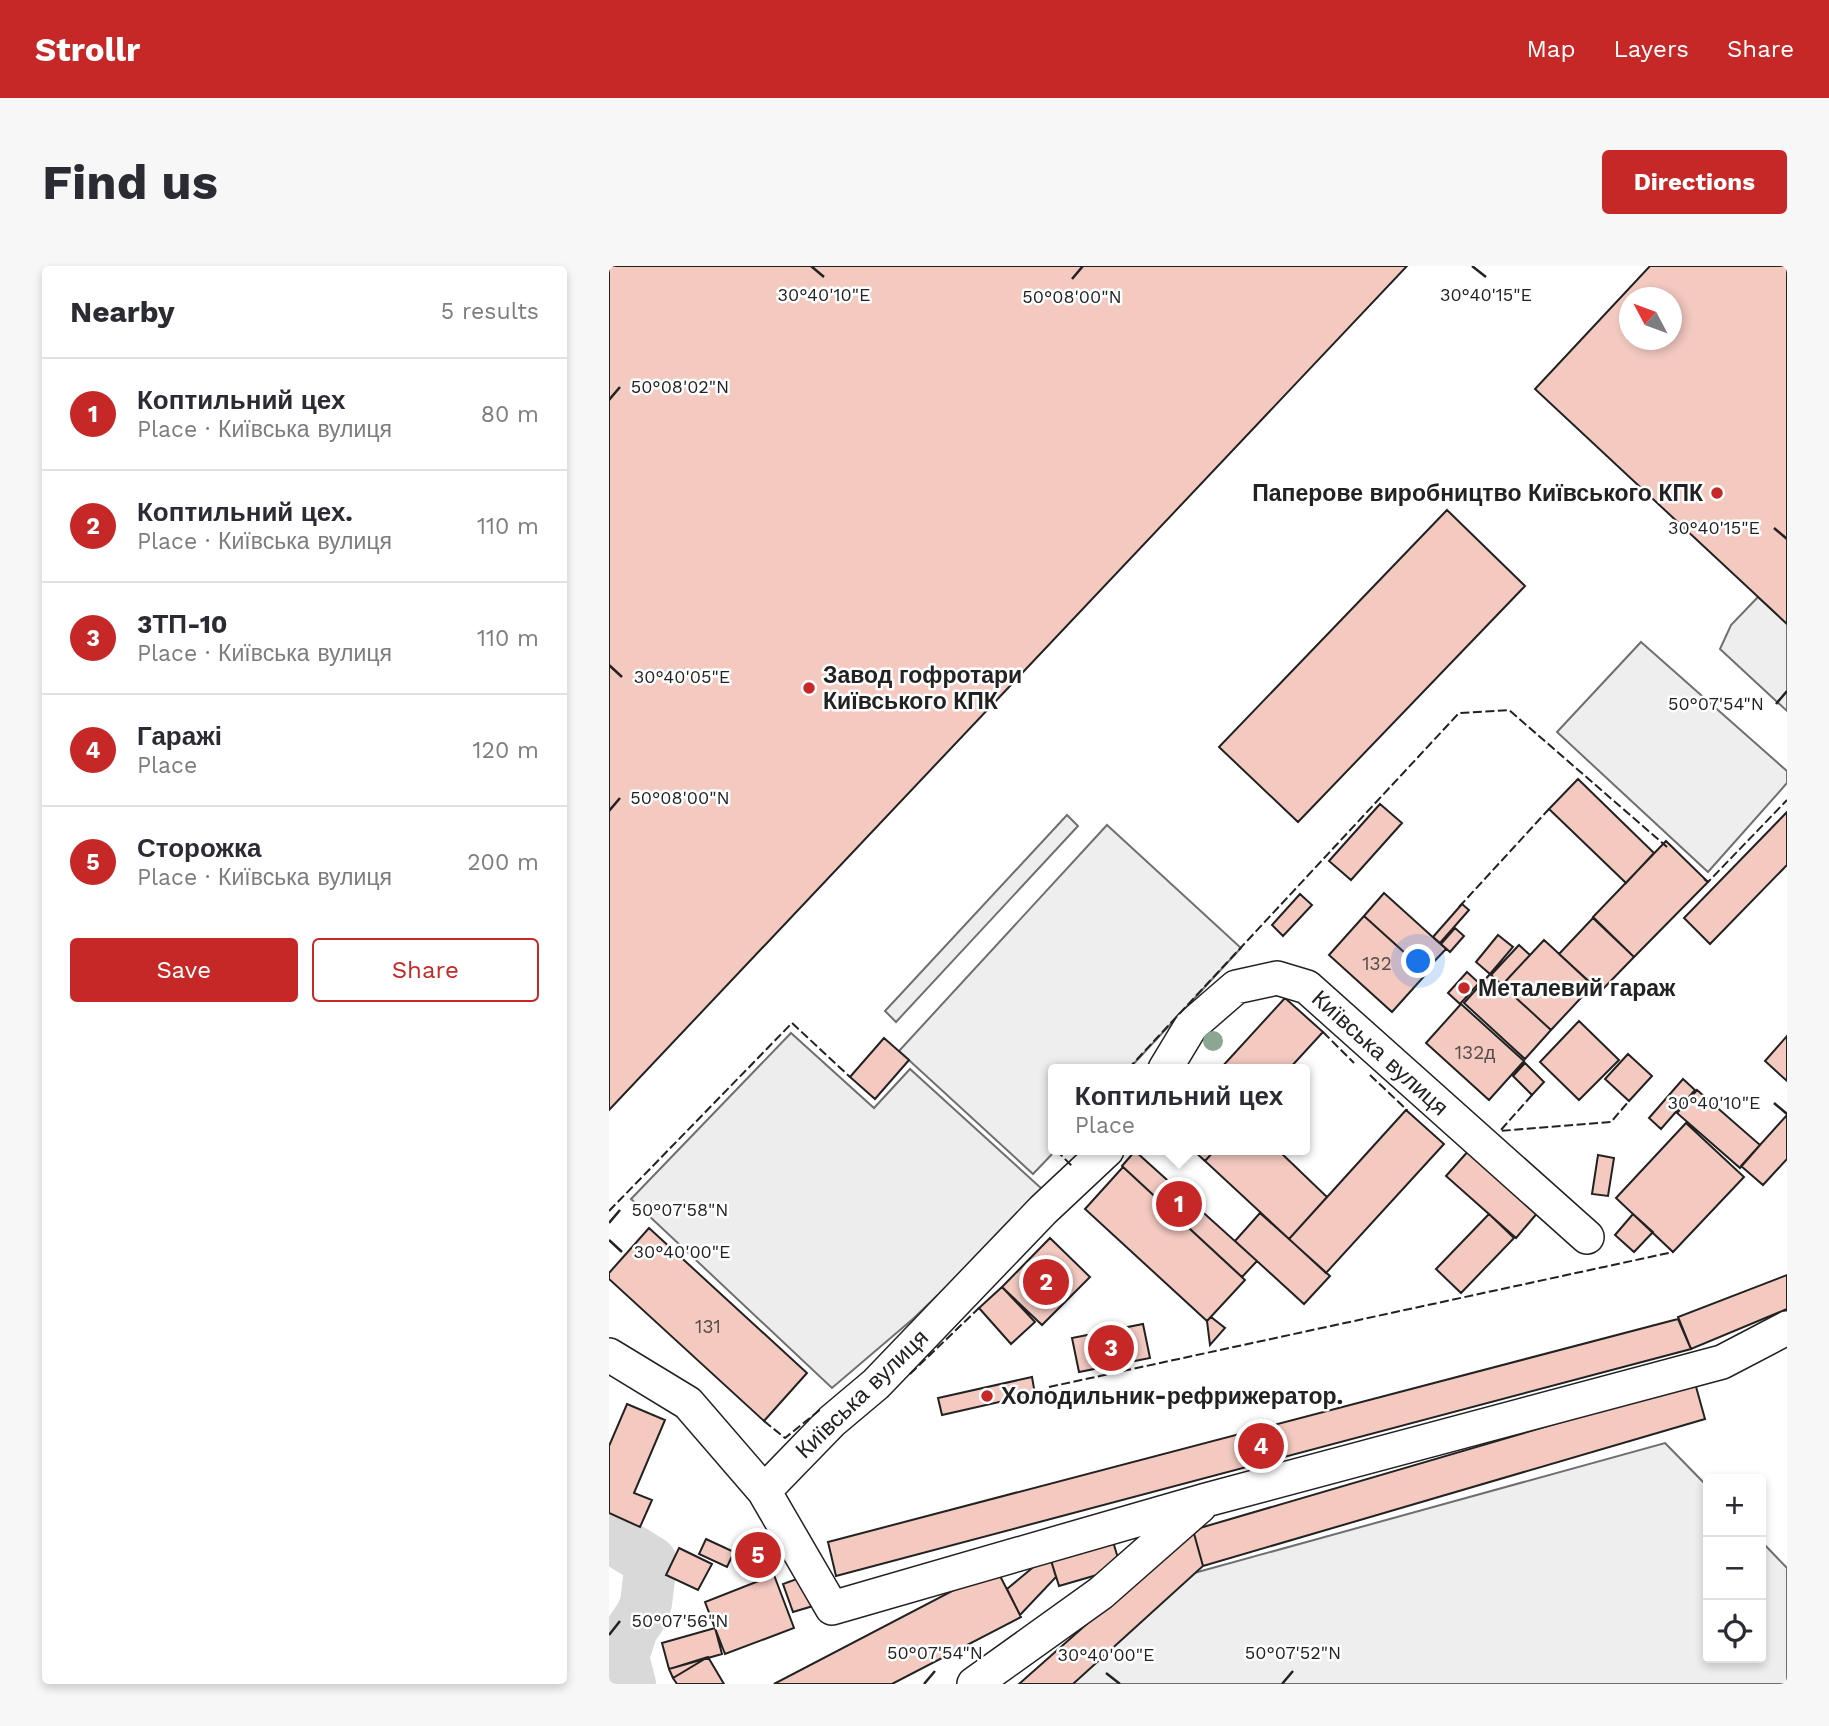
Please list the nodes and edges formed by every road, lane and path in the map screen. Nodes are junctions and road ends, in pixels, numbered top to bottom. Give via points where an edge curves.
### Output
1 (1168, 1064) edge
2 (1102, 1155) edge
3 (1587, 1237) dead end
4 (1787, 1328) edge
5 (609, 1355) edge
6 (764, 1491) junction
7 (1206, 1500) junction
8 (974, 1684) edge

1 - 3 street, Київська вулиця via 1191,1026 1236,987 1277,978 1307,988
2 - 6 street, Київська вулиця
4 - 7 street via 1722,1362
5 - 6 street via 688,1403
6 - 7 street via 832,1608
7 - 8 street via 1101,1593

